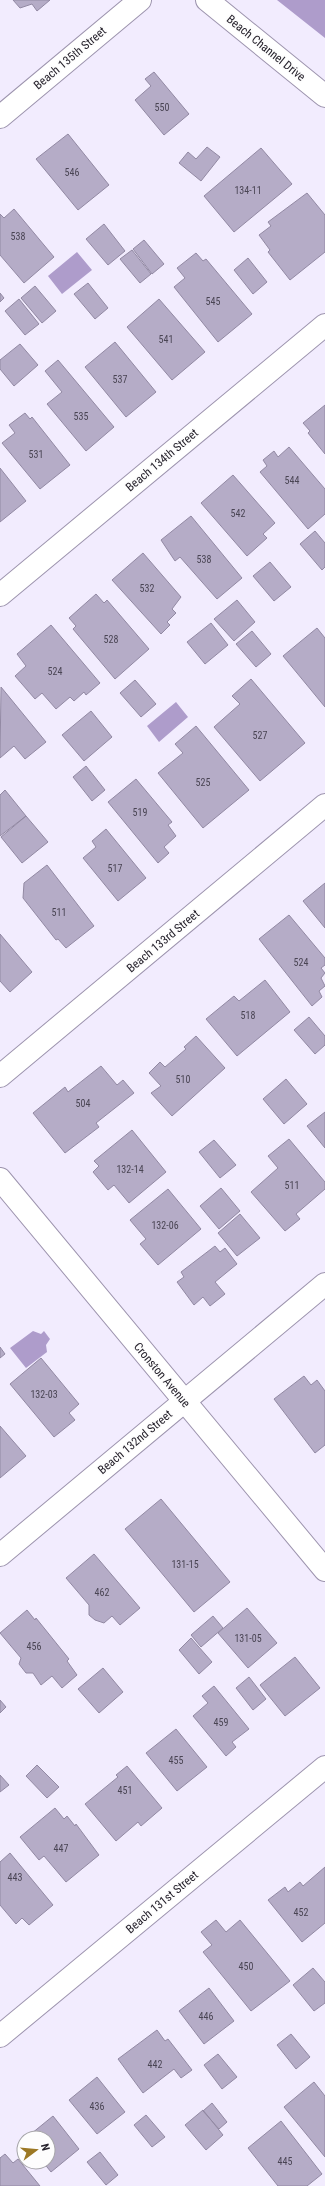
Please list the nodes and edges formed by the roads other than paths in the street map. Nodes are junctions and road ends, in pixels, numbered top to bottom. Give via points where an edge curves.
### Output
1 (140, 0) edge
2 (207, 0) edge
3 (325, 96) edge
4 (0, 116) edge
5 (325, 325) edge
6 (0, 595) edge
7 (325, 805) edge
8 (0, 1076) edge
9 (0, 1179) edge
10 (325, 1284) edge
11 (184, 1401) junction
12 (0, 1555) edge
13 (325, 1570) edge
14 (325, 1767) edge
15 (0, 2036) edge

1 - 4 street, Beach 135th Street
2 - 3 street, Beach Channel Drive
5 - 6 street, Beach 134th Street
7 - 8 street, Beach 133rd Street
9 - 11 street, Cronston Avenue
10 - 11 street, Beach 132nd Street
11 - 12 street, Beach 132nd Street
11 - 13 street, Cronston Avenue
14 - 15 street, Beach 131st Street

